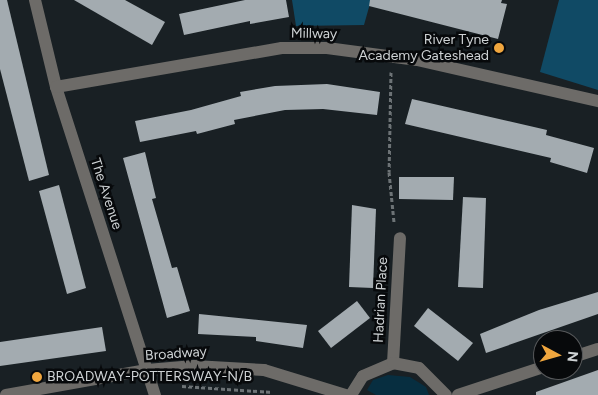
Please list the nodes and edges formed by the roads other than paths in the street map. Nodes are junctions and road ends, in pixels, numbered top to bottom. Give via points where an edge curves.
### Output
1 (35, 0) edge
2 (56, 87) junction
3 (598, 102) edge
4 (400, 238) road end
5 (598, 349) edge
6 (583, 354) edge
7 (393, 363) junction
8 (147, 370) junction
9 (533, 370) edge
10 (6, 395) edge
11 (155, 395) edge
12 (346, 395) edge
13 (351, 395) edge
14 (446, 395) edge
15 (458, 395) edge

1 - 2 street, The Avenue
2 - 3 street, Millway via 282,48 328,48 466,70
2 - 8 street, The Avenue
4 - 7 street, Hadrian Place
5 - 6 street
7 - 13 street via 363,376
7 - 14 street via 420,368
8 - 10 street, Broadway
8 - 11 street, The Avenue
8 - 12 street, Broadway via 194,366 264,370
9 - 15 street

